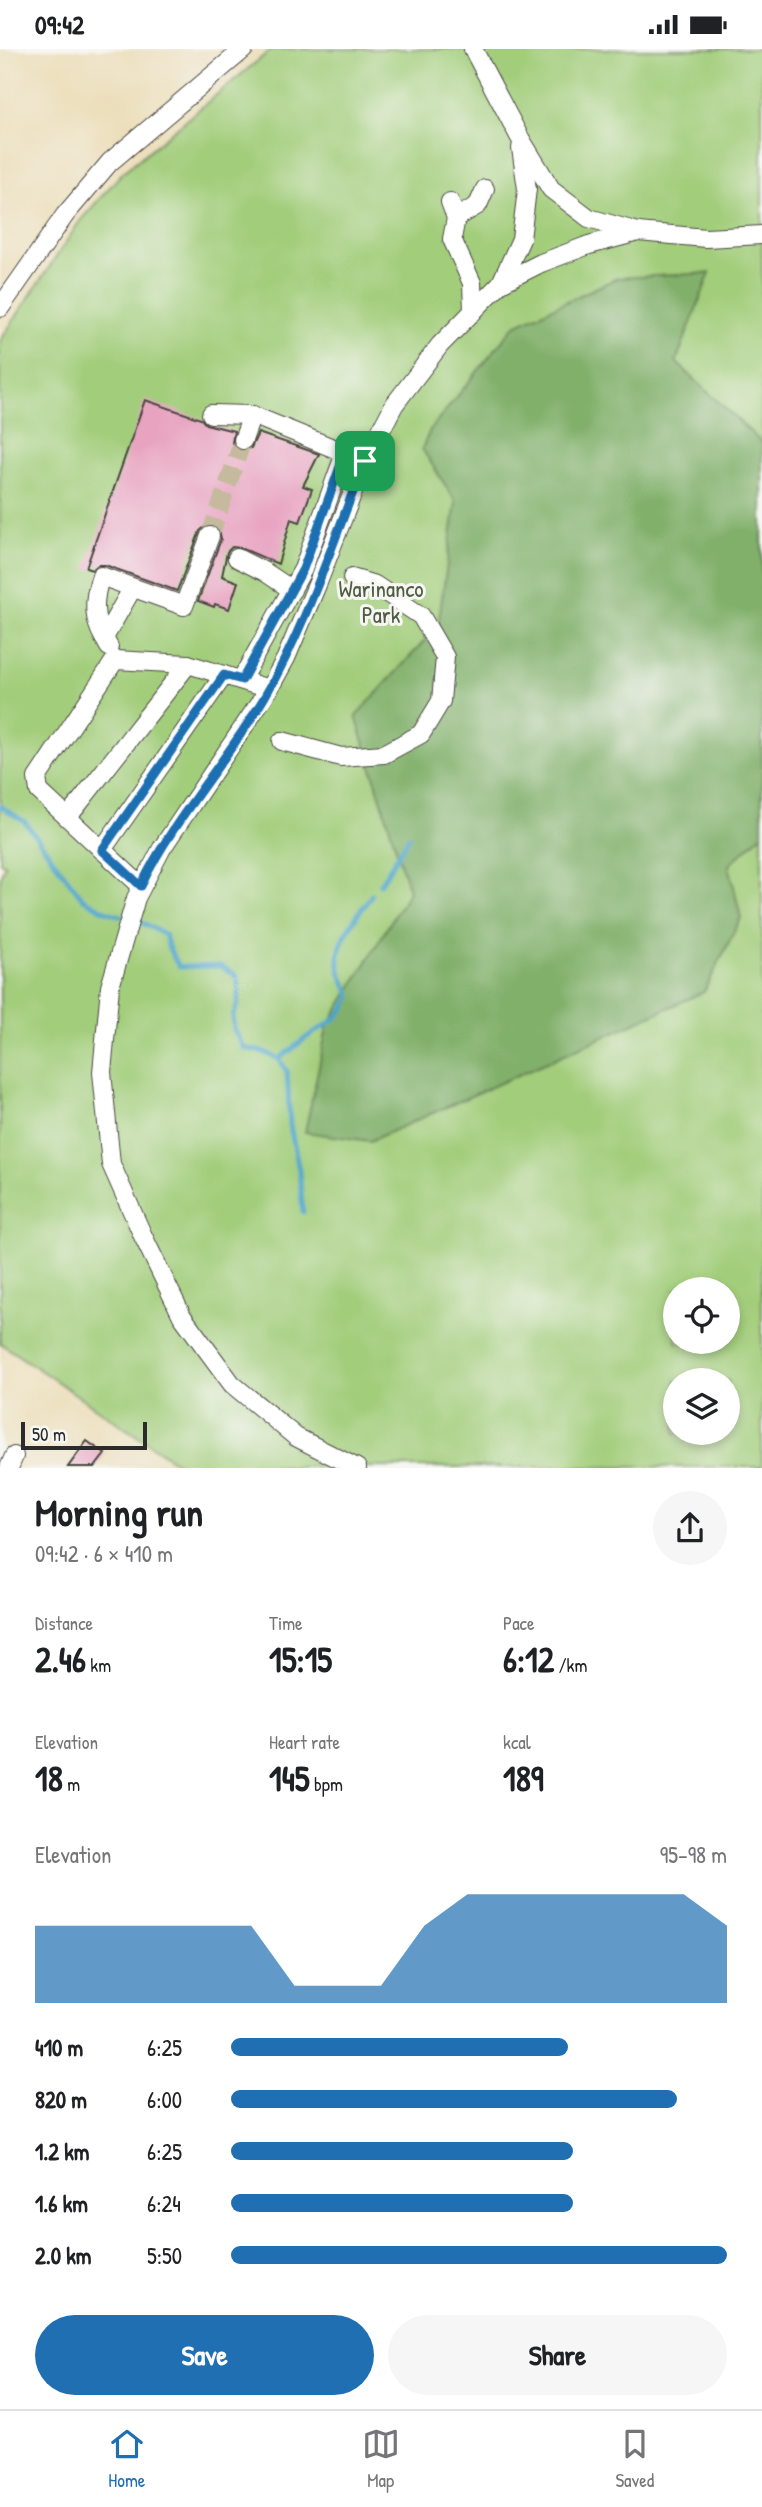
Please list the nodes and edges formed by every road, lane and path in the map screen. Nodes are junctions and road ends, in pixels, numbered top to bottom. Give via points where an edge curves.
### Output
1 (244, 49) edge
2 (473, 49) edge
3 (520, 138) junction
4 (485, 189) dead end
5 (638, 232) junction
6 (762, 235) edge
7 (500, 283) junction
8 (0, 308) edge
9 (473, 312) junction
10 (211, 414) dead end
11 (252, 415) junction
12 (243, 440) tunnel mouth
13 (345, 453) junction
14 (365, 461) junction
15 (210, 536) tunnel mouth
16 (237, 558) dead end
17 (352, 578) dead end
18 (132, 589) junction
19 (292, 590) junction
20 (104, 638) junction
21 (115, 660) junction
22 (188, 664) junction
23 (233, 678) junction
24 (269, 689) junction
25 (282, 741) dead end
26 (68, 817) junction
27 (102, 850) junction
28 (138, 892) junction
29 (357, 1468) edge

1 - 8 street via 110,162 65,215
2 - 3 street
3 - 5 street via 551,189 589,218
3 - 7 street via 527,189 523,227
4 - 9 street via 478,205 453,210 452,239 472,283
5 - 6 street via 706,238
5 - 7 street via 589,245
7 - 9 street
9 - 14 street via 440,345 394,405
10 - 11 street
11 - 12 street
11 - 13 street
13 - 14 street
13 - 19 street
14 - 24 street via 286,658
15 - 18 street via 184,606
16 - 19 street
17 - 25 street via 375,585 421,616 445,657 441,701 421,734 384,754 341,757
18 - 20 street
18 - 20 street via 101,576 94,609
19 - 23 street
20 - 21 street
21 - 22 street
21 - 26 street via 37,778 39,791
22 - 23 street
22 - 26 street
23 - 24 street
23 - 27 street
24 - 28 street via 162,848
26 - 27 street
27 - 28 street
28 - 29 street via 110,987 102,1072 111,1164 182,1316 232,1384 296,1437

